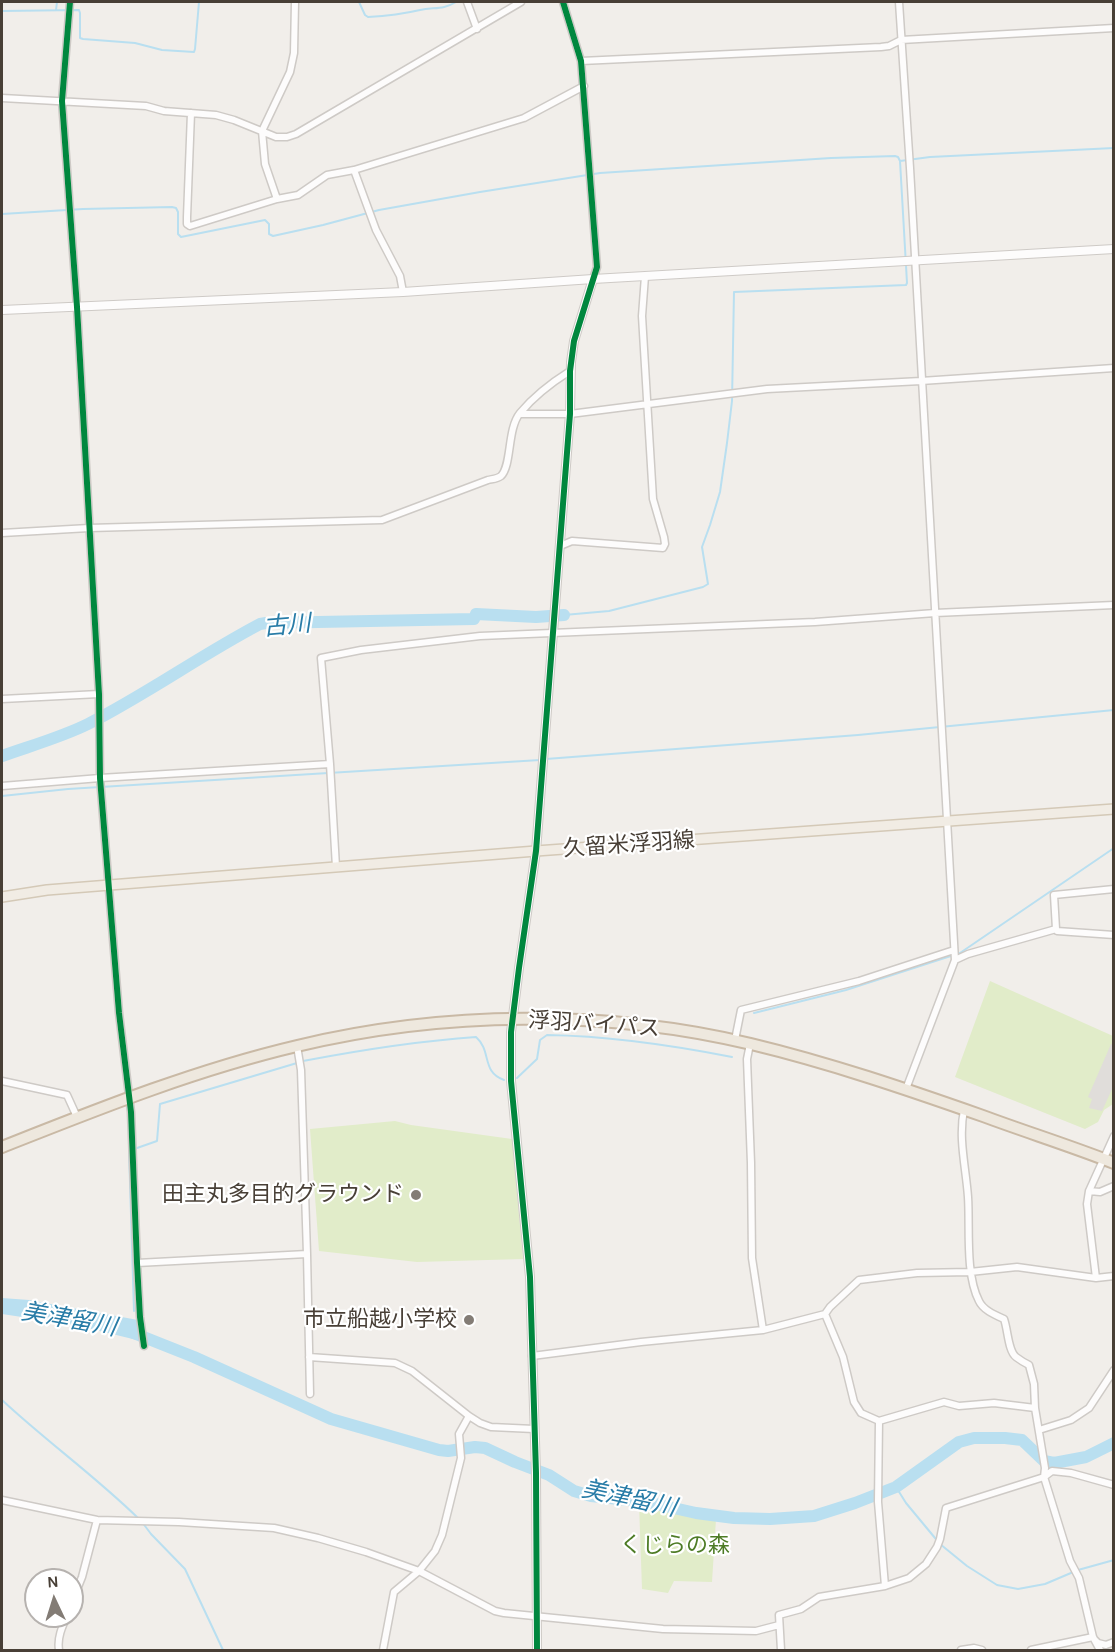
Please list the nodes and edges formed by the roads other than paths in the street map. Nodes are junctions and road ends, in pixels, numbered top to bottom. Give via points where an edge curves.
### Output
1 (70, 2) edge
2 (295, 2) edge
3 (467, 2) edge
4 (521, 2) edge
5 (563, 2) edge
6 (899, 2) edge
7 (477, 28) junction
8 (1113, 28) edge
9 (902, 40) junction
10 (581, 61) junction
11 (584, 86) junction
12 (2, 98) edge
13 (62, 101) junction
14 (191, 113) junction
15 (262, 131) junction
16 (354, 170) junction
17 (277, 199) junction
18 (1113, 249) edge
19 (915, 260) junction
20 (645, 276) junction
21 (593, 279) junction
22 (403, 292) junction
23 (76, 307) junction
24 (2, 310) edge
25 (1113, 368) edge
26 (570, 371) junction
27 (921, 381) junction
28 (647, 405) junction
29 (519, 414) junction
30 (570, 414) junction
31 (89, 528) junction
32 (2, 533) edge
33 (560, 546) junction
34 (1113, 605) edge
35 (935, 613) junction
36 (553, 634) junction
37 (99, 694) junction
38 (2, 699) edge
39 (330, 764) junction
40 (100, 778) junction
41 (2, 786) edge
42 (1113, 809) edge
43 (947, 822) junction
44 (536, 851) junction
45 (336, 867) junction
46 (109, 885) junction
47 (1113, 889) edge
48 (2, 897) edge
49 (1056, 929) junction
50 (1113, 935) edge
51 (954, 955) junction
52 (513, 1020) junction
53 (735, 1040) junction
54 (750, 1044) junction
55 (297, 1046) junction
56 (2, 1081) edge
57 (906, 1089) junction
58 (129, 1097) junction
59 (964, 1110) junction
60 (77, 1117) junction
61 (1113, 1136) edge
62 (2, 1147) edge
63 (1109, 1161) edge
64 (1113, 1186) edge
65 (1089, 1191) junction
66 (307, 1254) junction
67 (137, 1263) junction
68 (970, 1272) junction
69 (1113, 1276) edge
70 (1096, 1278) junction
71 (825, 1314) junction
72 (763, 1330) junction
73 (144, 1346) dead end
74 (532, 1356) junction
75 (309, 1357) junction
76 (1113, 1370) edge
77 (310, 1394) dead end
78 (1035, 1408) junction
79 (469, 1416) junction
80 (879, 1421) junction
81 (534, 1429) junction
82 (1039, 1430) junction
83 (1044, 1477) junction
84 (1113, 1485) edge
85 (2, 1500) edge
86 (97, 1520) junction
87 (84, 1569) edge
88 (418, 1571) junction
89 (885, 1586) junction
90 (537, 1617) junction
91 (779, 1625) junction
92 (62, 1628) edge
93 (1093, 1637) junction
94 (1113, 1642) edge
95 (59, 1650) edge
96 (384, 1650) edge
97 (537, 1650) edge
98 (781, 1650) edge
99 (961, 1650) edge
100 (982, 1650) edge
101 (1031, 1650) edge
102 (1100, 1650) edge

1 - 13 street
2 - 15 street via 290,72
3 - 7 street
4 - 7 street
5 - 10 street
6 - 9 street
7 - 15 street via 296,134 276,137
8 - 9 street
9 - 10 street via 881,47
9 - 19 street
10 - 11 street
11 - 16 street via 524,118
11 - 21 street via 597,267
12 - 13 street
13 - 14 street via 129,104
13 - 23 street
14 - 15 street via 216,115
14 - 17 street via 187,224
15 - 17 street via 265,164
16 - 17 street via 327,175 298,195
16 - 22 street via 376,230 400,276
18 - 19 street
19 - 20 street
19 - 27 street
20 - 21 street
20 - 28 street via 642,316
21 - 22 street
21 - 26 street via 574,341
22 - 23 street
23 - 24 street
23 - 31 street
25 - 27 street
26 - 29 street via 547,386
26 - 30 street
27 - 28 street via 767,389
27 - 35 street
28 - 30 street
28 - 33 street via 652,499 664,537 663,548 572,541
29 - 30 street
29 - 31 street via 505,471 499,478 382,520
30 - 33 street
31 - 32 street
31 - 37 street
33 - 36 street
34 - 35 street
35 - 36 street
35 - 43 street
36 - 39 street via 480,636 321,658
36 - 44 street
37 - 38 street
37 - 40 street
39 - 40 street
39 - 45 street
40 - 41 street
40 - 46 street
42 - 43 main road, 久留米浮羽線
43 - 44 main road, 久留米浮羽線
43 - 51 street
44 - 45 main road, 久留米浮羽線
44 - 52 street
45 - 46 main road, 久留米浮羽線
46 - 48 main road, 久留米浮羽線
46 - 58 street
47 - 49 street via 1054,895
49 - 50 street
49 - 51 street
51 - 53 street via 741,1010
51 - 57 street
52 - 53 highway, 浮羽バイパス via 587,1020
52 - 55 highway, 浮羽バイパス via 409,1026
52 - 74 street via 511,1081 530,1277
53 - 54 highway, 浮羽バイパス
54 - 57 highway, 浮羽バイパス
54 - 72 street via 747,1059 752,1258
55 - 58 highway, 浮羽バイパス
55 - 66 street
56 - 60 street via 67,1095
57 - 59 highway, 浮羽バイパス
58 - 60 highway, 浮羽バイパス
58 - 67 street
59 - 63 highway, 浮羽バイパス
59 - 68 street
60 - 62 highway, 浮羽バイパス
61 - 63 street
63 - 65 street
64 - 65 street via 1100,1192
65 - 70 street via 1087,1204
66 - 67 street
66 - 75 street
67 - 73 street
68 - 70 street via 1017,1267
68 - 71 street via 859,1280
68 - 78 street via 979,1302 1004,1319 1013,1356 1029,1365
69 - 70 street
71 - 72 street
71 - 80 street via 843,1357 855,1402 861,1413
72 - 74 street
74 - 81 street
75 - 77 street
75 - 79 street via 395,1363 429,1383
76 - 82 street via 1089,1408 1071,1420
78 - 80 street via 994,1403 959,1406 944,1402
78 - 82 street
79 - 81 street via 491,1427
79 - 88 street via 459,1434 461,1458 442,1535 435,1551
80 - 89 street via 877,1480
81 - 90 street
82 - 83 street
83 - 84 street via 1052,1471 1071,1473
83 - 89 street via 946,1508 939,1542 926,1564 909,1578
83 - 93 street via 1076,1571
85 - 86 street
86 - 87 street
86 - 88 street via 274,1528 366,1552
88 - 90 street via 495,1611
88 - 96 street via 394,1592
89 - 91 street via 819,1597 801,1609 779,1615
90 - 91 street via 756,1632
90 - 97 street
91 - 98 street
92 - 95 street
93 - 94 street via 1106,1645
93 - 101 street
93 - 102 street
99 - 100 street

